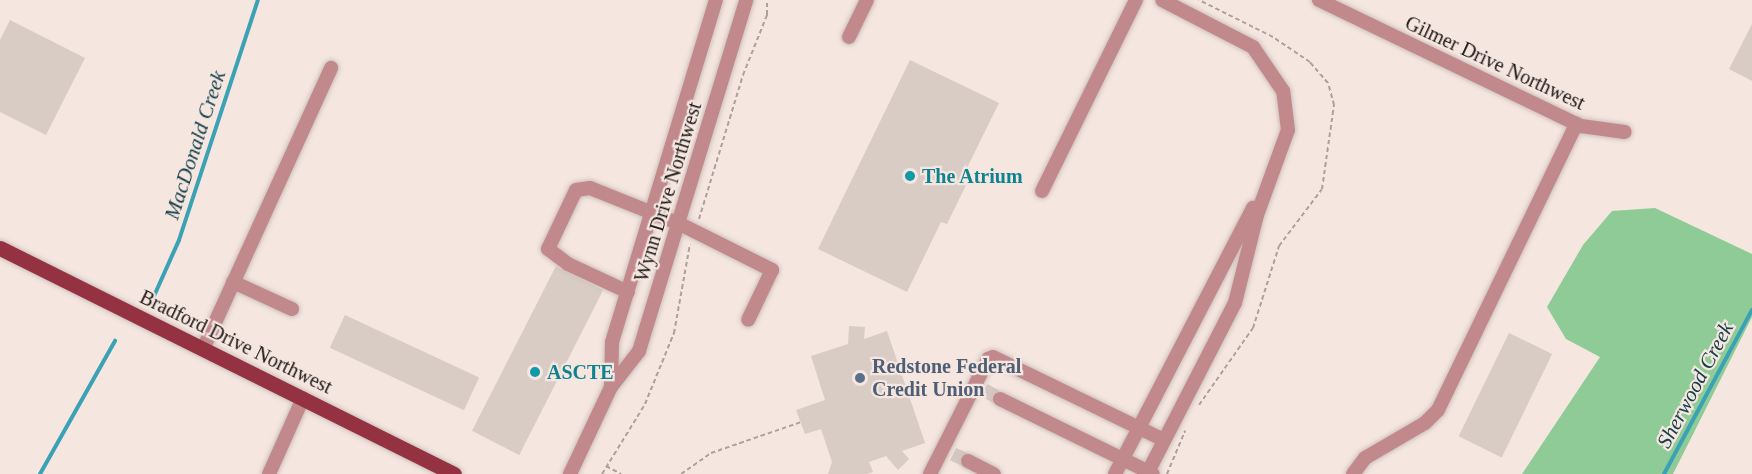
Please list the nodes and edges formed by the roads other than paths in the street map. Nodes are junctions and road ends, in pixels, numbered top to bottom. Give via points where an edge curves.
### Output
1 (716, 0) edge
2 (746, 0) edge
3 (867, 0) edge
4 (1136, 0) edge
5 (1162, 0) edge
6 (1319, 0) edge
7 (849, 37) dead end
8 (331, 68) dead end
9 (1576, 124) junction
10 (1624, 132) dead end
11 (1268, 187) junction
12 (1042, 191) dead end
13 (653, 215) junction
14 (680, 224) junction
15 (0, 248) edge
16 (233, 282) junction
17 (628, 292) junction
18 (292, 309) dead end
19 (748, 320) dead end
20 (203, 349) junction
21 (611, 387) junction
22 (303, 398) junction
23 (1000, 399) tunnel mouth
24 (1139, 427) junction
25 (1164, 440) junction
26 (1123, 459) junction
27 (968, 461) tunnel mouth
28 (1150, 473) edge
29 (269, 474) edge
30 (454, 474) edge
31 (570, 474) edge
32 (930, 474) edge
33 (994, 474) edge
34 (1115, 474) edge
35 (1353, 474) edge

1 - 13 street, Wynn Drive Northwest
2 - 14 street, Wynn Drive Northwest
3 - 7 street
4 - 12 street
5 - 11 street via 1245,42 1277,78 1286,102 1288,130
6 - 9 street, Gilmer Drive Northwest
8 - 16 street
9 - 10 street, Gilmer Drive Northwest
9 - 35 street via 1438,410 1425,423 1365,458
11 - 24 street
11 - 25 street via 1235,303
13 - 14 street
13 - 17 street, Wynn Drive Northwest
13 - 17 street via 582,188 576,190 548,249 568,264
14 - 19 street via 772,270
14 - 21 street, Wynn Drive Northwest via 639,351
15 - 20 main road, Bradford Drive Northwest
16 - 18 street
16 - 20 street
17 - 21 street, Wynn Drive Northwest via 612,342
20 - 22 main road, Bradford Drive Northwest
21 - 31 street, Wynn Drive Northwest
22 - 29 street
22 - 30 main road, Bradford Drive Northwest
23 - 26 street
24 - 25 street
24 - 26 street
24 - 32 street via 999,358 988,359 979,388 948,452
25 - 28 street
26 - 28 street
26 - 34 street
27 - 33 street

